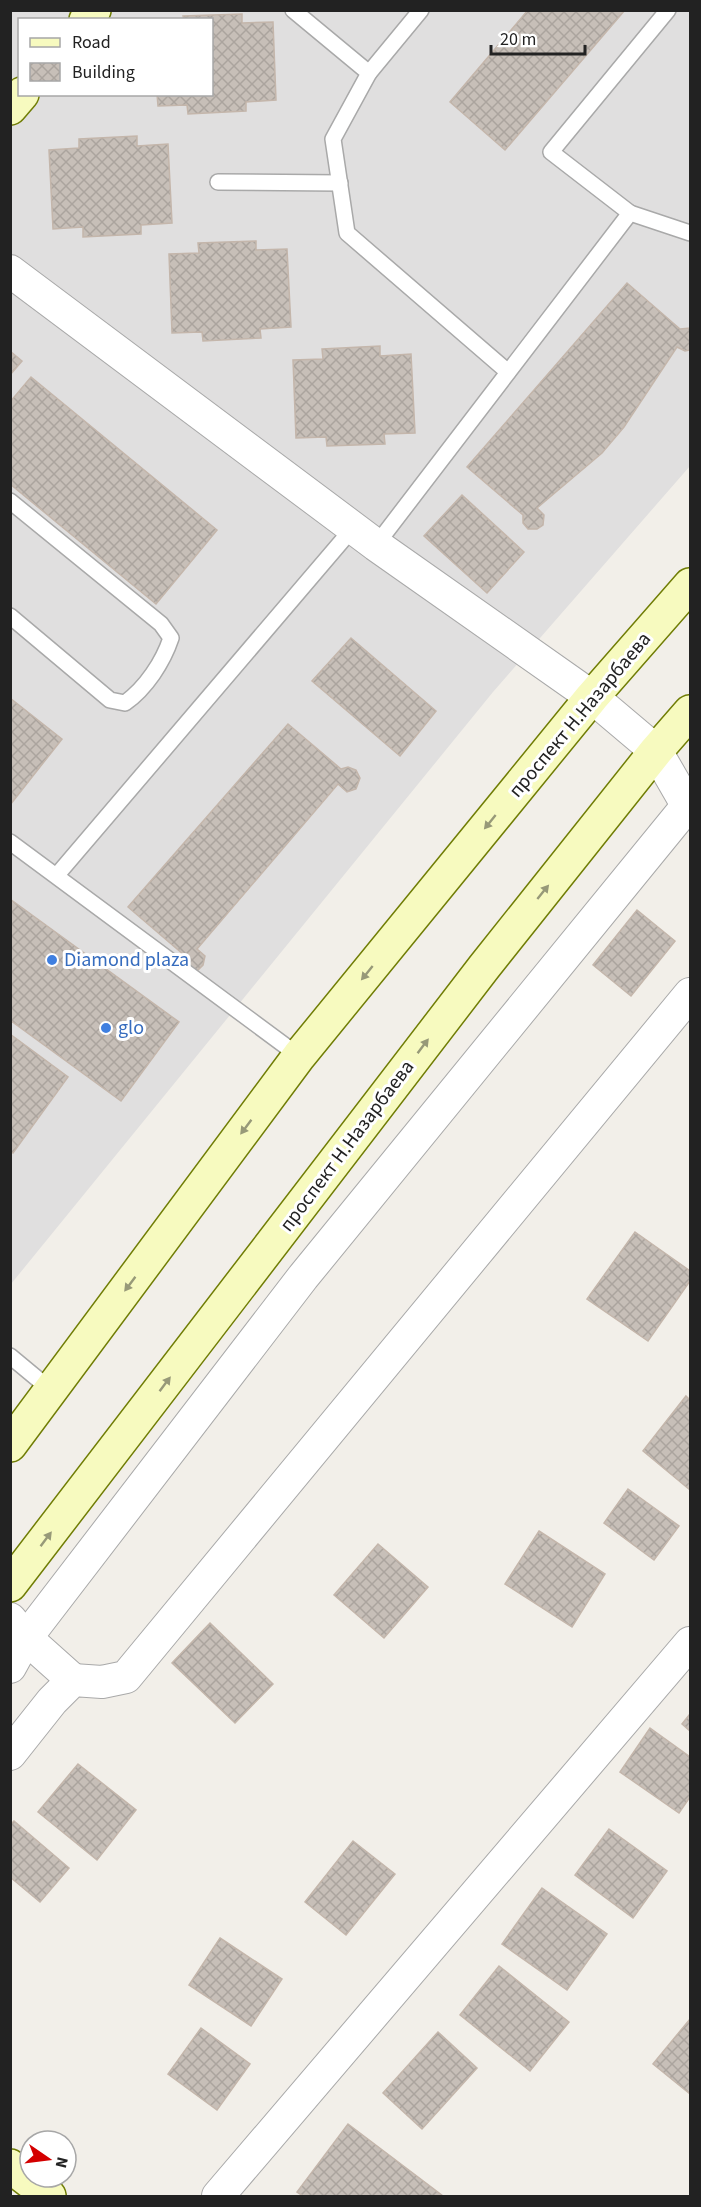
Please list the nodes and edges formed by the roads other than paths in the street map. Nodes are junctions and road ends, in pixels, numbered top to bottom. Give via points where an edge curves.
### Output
1 (293, 10) edge
2 (421, 10) edge
3 (668, 10) edge
4 (369, 73) junction
5 (20, 96) edge
6 (10, 108) edge
7 (218, 182) dead end
8 (340, 183) junction
9 (630, 213) junction
10 (690, 233) edge
11 (10, 271) edge
12 (508, 372) junction
13 (10, 501) edge
14 (364, 536) junction
15 (690, 585) edge
16 (10, 616) edge
17 (592, 697) junction
18 (690, 712) edge
19 (656, 752) junction
20 (689, 808) edge
21 (10, 842) edge
22 (57, 874) junction
23 (690, 994) edge
24 (299, 1056) junction
25 (10, 1356) edge
26 (51, 1390) junction
27 (10, 1445) edge
28 (10, 1585) edge
29 (18, 1628) edge
30 (690, 1643) edge
31 (10, 1667) edge
32 (72, 1680) junction
33 (10, 1755) edge
34 (10, 2166) edge
35 (49, 2196) edge
36 (218, 2196) edge

1 - 4 lane
2 - 4 lane
3 - 9 lane via 551,152
4 - 8 lane via 333,140
5 - 6 main road
7 - 8 lane
8 - 12 lane via 348,233
9 - 10 lane
9 - 12 lane
11 - 14 street
12 - 14 lane
13 - 16 lane via 161,624 171,638 166,653 137,694 125,703 110,700
14 - 17 street
14 - 22 lane
15 - 17 main road, проспект Н.Назарбаева
17 - 19 street
17 -> 24 main road, проспект Н.Назарбаева
18 - 19 main road, проспект Н.Назарбаева
19 - 20 street
28 -> 19 main road, проспект Н.Назарбаева via 476,976
20 - 29 street
21 - 22 lane
22 - 24 lane
23 - 32 street via 126,1677 102,1682
24 -> 26 main road, проспект Н.Назарбаева
25 - 26 lane
26 - 27 main road, проспект Н.Назарбаева
29 - 31 street
29 - 32 street
30 - 36 street
32 - 33 street
34 - 35 main road

